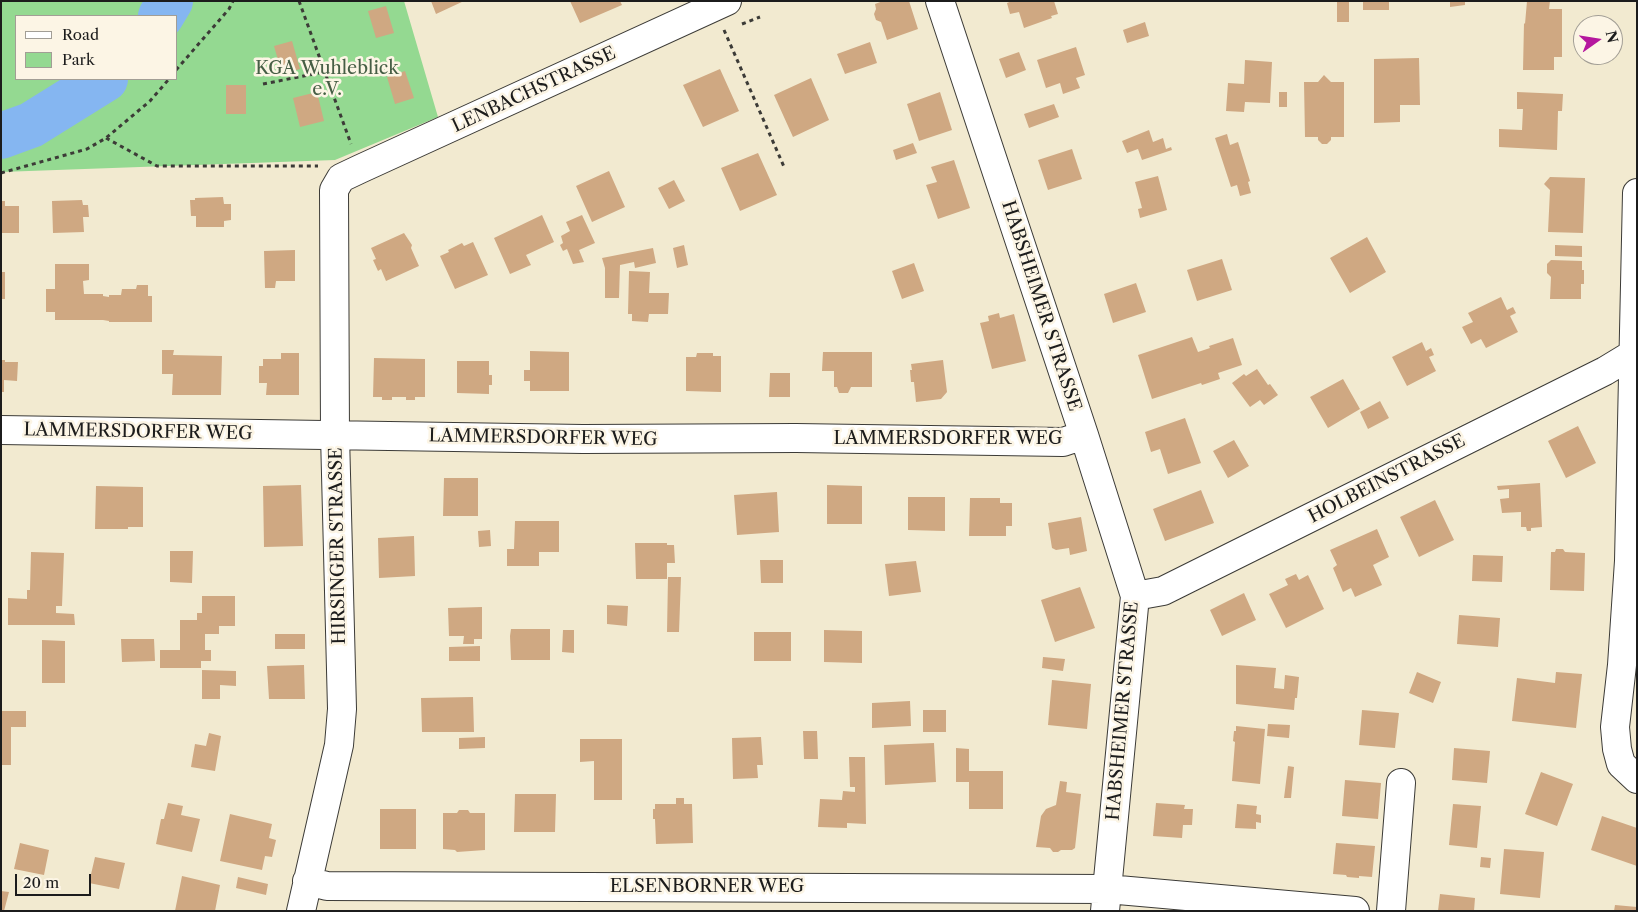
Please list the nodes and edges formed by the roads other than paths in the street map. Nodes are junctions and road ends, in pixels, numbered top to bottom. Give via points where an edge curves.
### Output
1 (940, 1) edge
2 (721, 4) edge
3 (350, 174) joint
4 (1637, 193) edge
5 (1635, 354) edge
6 (1, 430) edge
7 (335, 436) junction
8 (1084, 436) junction
9 (1135, 596) junction
10 (1637, 779) edge
11 (1401, 783) dead end
12 (308, 881) junction
13 (1106, 900) edge
14 (301, 911) edge
15 (1355, 911) edge
16 (1392, 911) edge

1 - 8 street, HABSHEIMER STRASSE
2 - 3 street, LENBACHSTRASSE
3 - 7 street, HIRSINGER STRASSE via 334,190
4 - 5 street
5 - 9 street, HOLBEINSTRASSE via 1163,591
5 - 10 street via 1629,560 1615,727 1621,764
6 - 7 street, LAMMERSDORFER WEG
7 - 8 street, LAMMERSDORFER WEG via 1063,442
7 - 12 street, HIRSINGER STRASSE via 342,709 338,745
8 - 9 street, HABSHEIMER STRASSE
9 - 13 street, HABSHEIMER STRASSE
11 - 16 street
12 - 13 street, ELSENBORNER WEG via 327,886
12 - 14 street, HIRSINGER STRASSE
13 - 15 street, ELSENBORNER WEG

